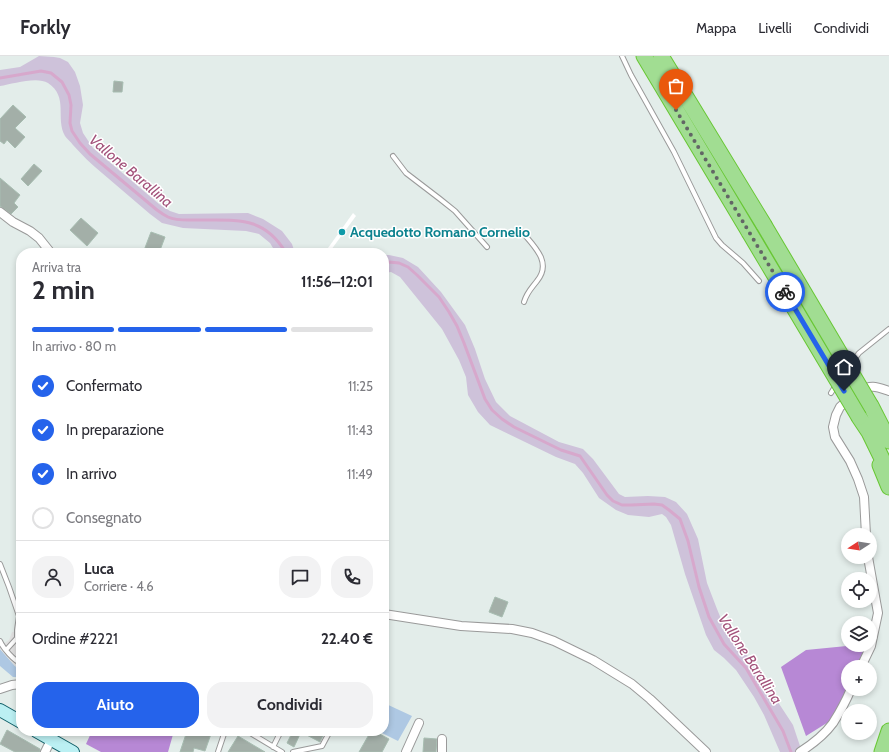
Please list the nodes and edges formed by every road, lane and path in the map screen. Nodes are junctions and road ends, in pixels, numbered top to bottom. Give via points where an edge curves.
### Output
1 (622, 56) edge
2 (644, 56) edge
3 (661, 56) edge
4 (393, 156) dead end
5 (0, 212) edge
6 (523, 233) dead end
7 (487, 247) dead end
8 (47, 248) edge
9 (759, 281) dead end
10 (524, 302) dead end
11 (889, 329) edge
12 (847, 370) dead end
13 (843, 376) dead end
14 (889, 391) edge
15 (831, 393) dead end
16 (869, 432) junction
17 (889, 441) edge
18 (889, 473) edge
19 (889, 487) edge
20 (866, 528) edge
21 (0, 564) edge
22 (869, 564) edge
23 (16, 606) edge
24 (389, 615) edge
25 (16, 640) edge
26 (0, 641) edge
27 (6, 650) junction
28 (864, 660) edge
29 (16, 661) edge
30 (16, 685) edge
31 (0, 689) edge
32 (848, 696) edge
33 (0, 710) edge
34 (16, 719) edge
35 (419, 723) dead end
36 (889, 731) edge
37 (44, 736) edge
38 (224, 736) edge
39 (255, 736) edge
40 (278, 736) edge
41 (327, 736) edge
42 (442, 739) dead end
43 (51, 740) junction
44 (889, 746) edge
45 (273, 747) junction
46 (44, 752) edge
47 (73, 752) edge
48 (219, 752) edge
49 (282, 752) edge
50 (293, 752) edge
51 (406, 752) edge
52 (442, 752) edge
53 (706, 752) edge
54 (800, 752) edge
55 (883, 752) edge

1 - 9 lane via 674,152 716,238
2 - 16 highway, bridge
3 - 17 highway, bridge via 764,225
4 - 7 lane via 406,173 440,198
5 - 8 street via 30,231
6 - 10 lane via 544,264 538,280 526,295
11 - 12 lane via 859,353
13 - 15 lane
14 - 20 street via 875,386 853,395 840,407 833,427 835,437 850,461 864,497
16 - 18 highway
16 - 19 highway
21 - 23 lane
22 - 28 street via 878,613 871,646
24 - 53 street via 461,626 512,629 554,641 593,660 632,684
25 - 27 lane
26 - 27 lane
27 - 29 lane
30 - 31 street
32 - 54 street via 832,724
33 - 34 main road
35 - 51 street
36 - 55 highway
37 - 43 main road
38 - 48 lane
39 - 45 lane
40 - 45 lane
41 - 50 lane via 322,746
42 - 52 street
43 - 46 street
43 - 47 main road
44 - 55 highway
45 - 49 lane

